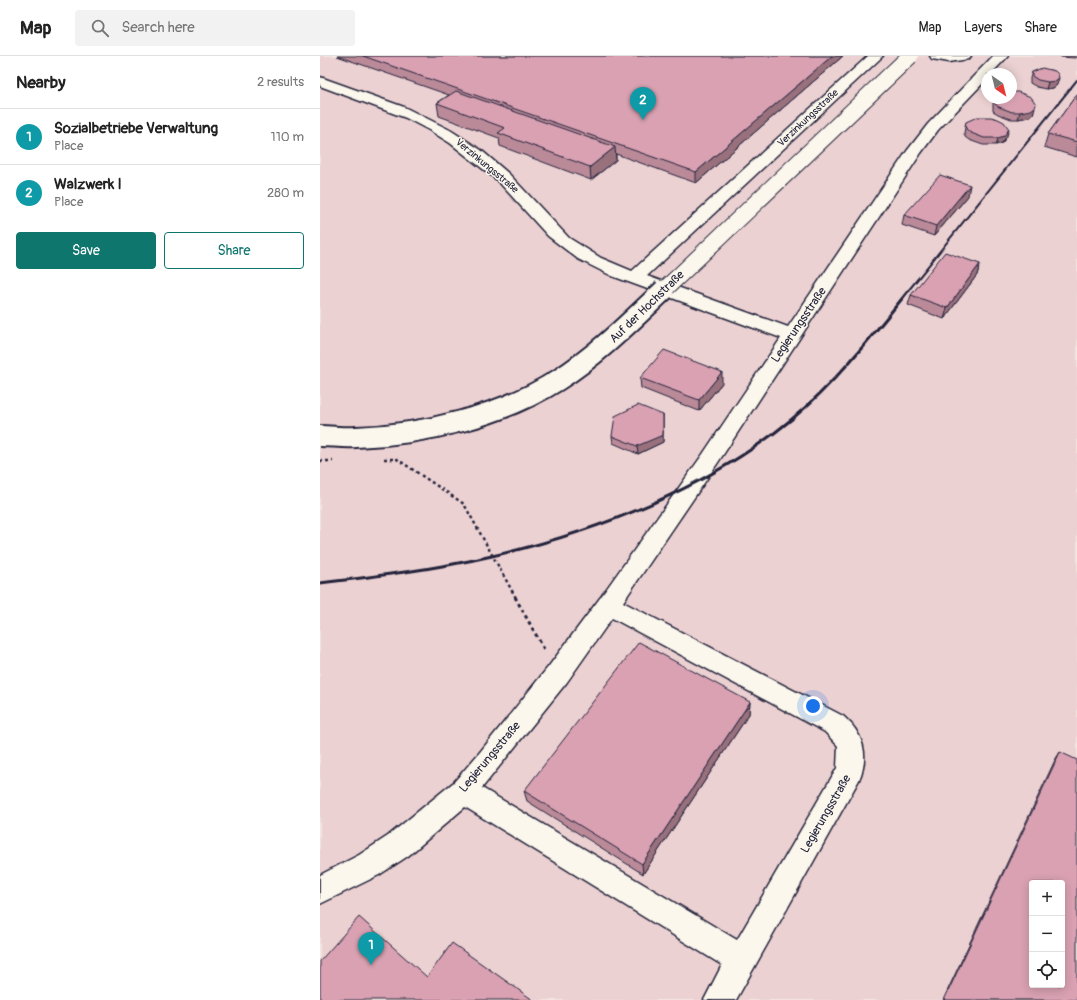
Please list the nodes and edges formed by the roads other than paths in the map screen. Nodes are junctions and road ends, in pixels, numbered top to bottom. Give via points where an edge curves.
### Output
1 (876, 56) edge
2 (910, 56) edge
3 (937, 56) edge
4 (964, 56) edge
5 (1001, 56) edge
6 (320, 81) edge
7 (635, 278) junction
8 (792, 334) junction
9 (320, 436) edge
10 (608, 605) junction
11 (462, 791) junction
12 (320, 890) edge
13 (742, 960) junction
14 (719, 1000) edge

1 - 7 lane, Verzinkungsstraße
2 - 9 lane, Auf der Hochstraße, bridge via 608,344 575,370 526,398 440,424 359,437
3 - 4 lane
5 - 8 lane, Legierungsstraße via 933,127
6 - 7 lane, Verzinkungsstraße via 424,121 446,133 503,178 547,226 572,248 593,261
7 - 8 lane, Verzinkungsstraße
8 - 10 lane, Legierungsstraße via 710,459
10 - 11 lane, Legierungsstraße via 558,674
10 - 13 lane, Legierungsstraße via 834,724 846,735 853,750 850,771
11 - 12 lane, Legierungsstraße via 398,846 369,865
11 - 13 lane
13 - 14 lane, Legierungsstraße

